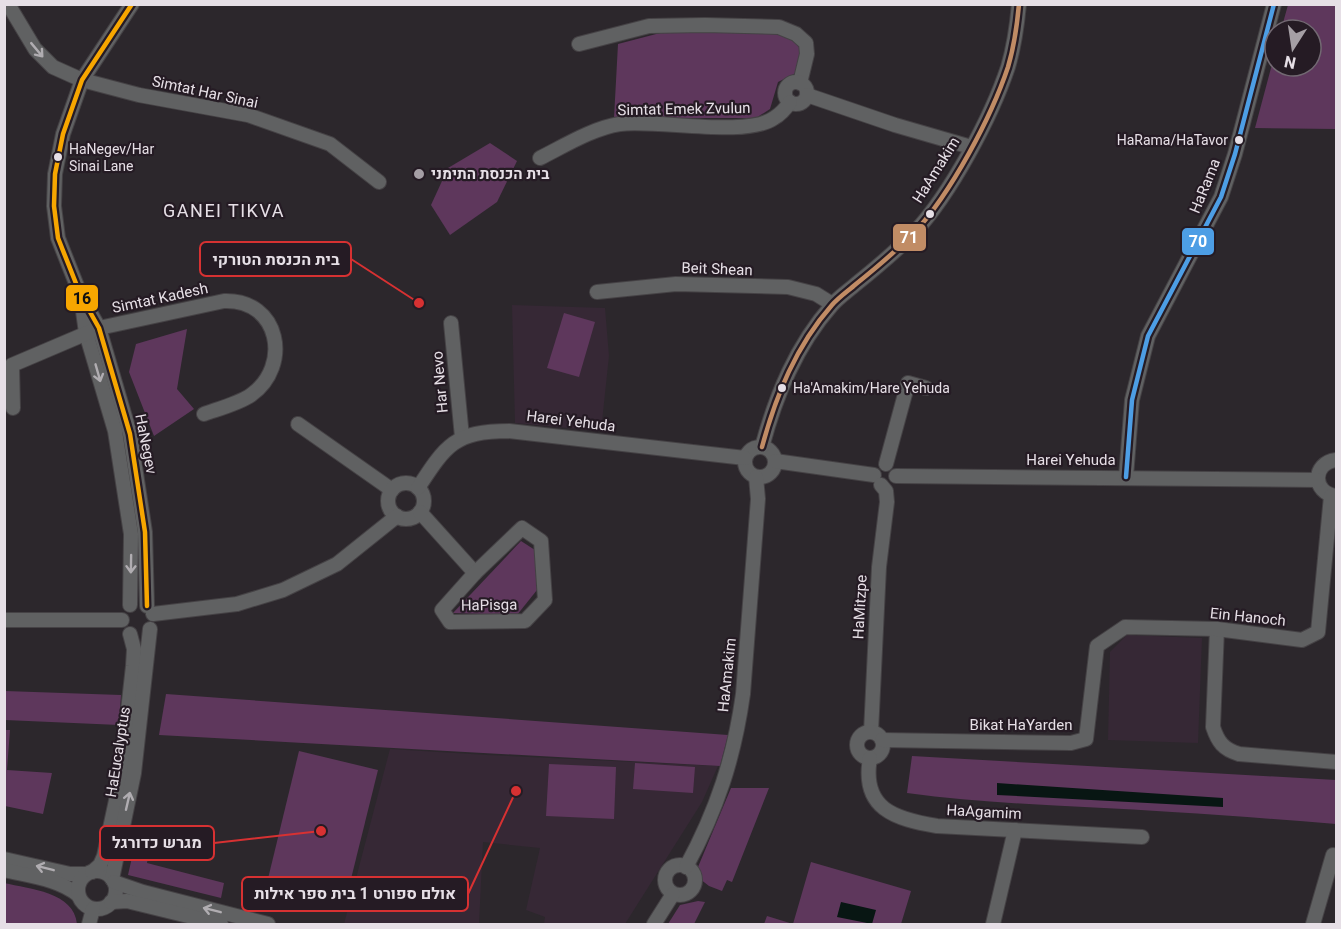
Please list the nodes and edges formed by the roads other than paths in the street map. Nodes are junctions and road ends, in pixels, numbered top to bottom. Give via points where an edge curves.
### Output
1 (8, 4) edge
2 (132, 4) edge
3 (1019, 4) edge
4 (1274, 4) edge
5 (579, 44) dead end
6 (82, 80) junction
7 (803, 89) junction
8 (971, 147) junction
9 (540, 158) dead end
10 (379, 182) dead end
11 (597, 292) dead end
12 (832, 304) junction
13 (451, 323) dead end
14 (93, 330) junction
15 (8, 361) edge
16 (926, 388) dead end
17 (13, 408) dead end
18 (204, 414) dead end
19 (298, 424) dead end
20 (462, 437) junction
21 (762, 447) junction
22 (745, 458) junction
23 (1336, 460) edge
24 (775, 461) junction
25 (886, 464) junction
26 (896, 476) junction
27 (756, 477) junction
28 (1126, 477) junction
29 (878, 480) junction
30 (1318, 480) junction
31 (418, 488) junction
32 (392, 490) junction
33 (1334, 496) edge
34 (420, 512) junction
35 (397, 516) junction
36 (475, 573) junction
37 (130, 605) junction
38 (150, 610) junction
39 (4, 620) edge
40 (122, 620) junction
41 (150, 629) junction
42 (1217, 629) junction
43 (130, 634) junction
44 (1110, 636) joint
45 (876, 736) junction
46 (870, 758) junction
47 (1336, 762) edge
48 (1015, 830) junction
49 (1142, 837) dead end
50 (1335, 856) edge
51 (4, 859) edge
52 (686, 867) junction
53 (4, 870) edge
54 (89, 873) junction
55 (113, 880) junction
56 (1336, 882) edge
57 (673, 894) junction
58 (78, 895) junction
59 (1320, 900) junction
60 (111, 902) junction
61 (93, 909) junction
62 (89, 924) edge
63 (221, 924) edge
64 (268, 924) edge
65 (654, 924) edge
66 (993, 924) edge
67 (1313, 924) edge

1 -> 6 street, Simtat Har Sinai via 35,50 54,67
2 - 6 street, HaNegev
3 - 8 street, HaAmakim via 1008,66
4 - 28 street, HaRama via 1221,197 1148,336 1132,400
5 - 7 street via 649,26 779,27 806,43
6 - 10 street, Simtat Har Sinai via 248,115 330,144
6 - 14 street, HaNegev via 63,134 54,206 58,238
7 - 8 street via 895,125
7 - 9 street, Simtat Emek Zvulun via 800,103 790,102 774,119 761,124 620,124 583,136
8 - 12 street, HaAmakim via 945,192 914,232
11 - 12 street, Beit Shean via 676,284 789,287 816,294
12 - 21 street, HaAmakim via 784,378
13 - 20 street, Har Nevo
14 - 15 street, Simtat Kadesh
14 - 18 street, Simtat Kadesh via 224,301 250,305 263,314 272,326 275,340 268,376 251,394
14 -> 37 street, HaNegev via 115,431 131,534
14 - 38 street, HaNegev via 130,434 145,532
15 - 17 street
16 - 25 street via 908,383
19 - 32 street
20 - 22 street, Harei Yehuda via 485,431 509,431
20 - 31 street, Harei Yehuda via 444,450
21 - 22 street via 752,449
21 - 24 street via 771,451
22 - 27 street via 748,471
23 - 30 street via 1323,464
24 - 27 street via 770,474
24 - 29 street
25 - 26 street
25 - 29 street via 879,466
26 - 28 street, Harei Yehuda
26 - 29 street via 887,486
27 - 52 street, HaAmakim via 758,499 739,722 724,783
28 - 30 street, Harei Yehuda
29 - 45 street, HaMitzpe via 886,491 887,502 879,567
30 - 33 street via 1322,489
31 - 32 street via 402,483
31 - 34 street via 424,497
32 - 35 street via 389,507
33 - 42 street, Ein Hanoch via 1318,632 1302,640
34 - 35 street via 410,518
34 - 36 street
35 - 38 street via 337,564 284,590 237,604
36 - 36 street, HaPisga via 522,528 541,542 545,600 525,621 450,622 442,610
37 - 38 street via 137,603
37 - 40 street
38 - 41 street
39 - 40 street
40 - 43 street
41 - 43 street via 141,635
55 -> 41 street, HaEucalyptus via 134,773
42 - 44 street, Ein Hanoch via 1125,627
42 - 47 street via 1213,727 1218,741 1239,754
43 - 54 street, HaEucalyptus via 133,666 120,782 104,856
44 - 45 street, Bikat HaYarden via 1097,646 1086,739 1071,744
45 - 46 street via 882,748
45 - 46 street via 861,735 857,745 860,754
46 - 48 street, HaAgamim via 867,775 873,795 890,814 937,826
48 - 49 street, HaAgamim
48 - 66 street
50 - 59 street
54 -> 51 street via 70,874
52 - 57 street via 675,866 667,872 665,885
52 - 57 street via 694,876 693,888 684,894
53 - 58 street via 58,883
54 - 55 street via 104,873
54 - 58 street via 79,883
55 - 60 street via 116,891
64 -> 55 street via 143,892
56 - 59 street
57 - 65 street
58 - 61 street via 82,903
59 - 67 street
60 - 61 street via 102,909
60 - 63 street via 127,901
61 - 62 street

